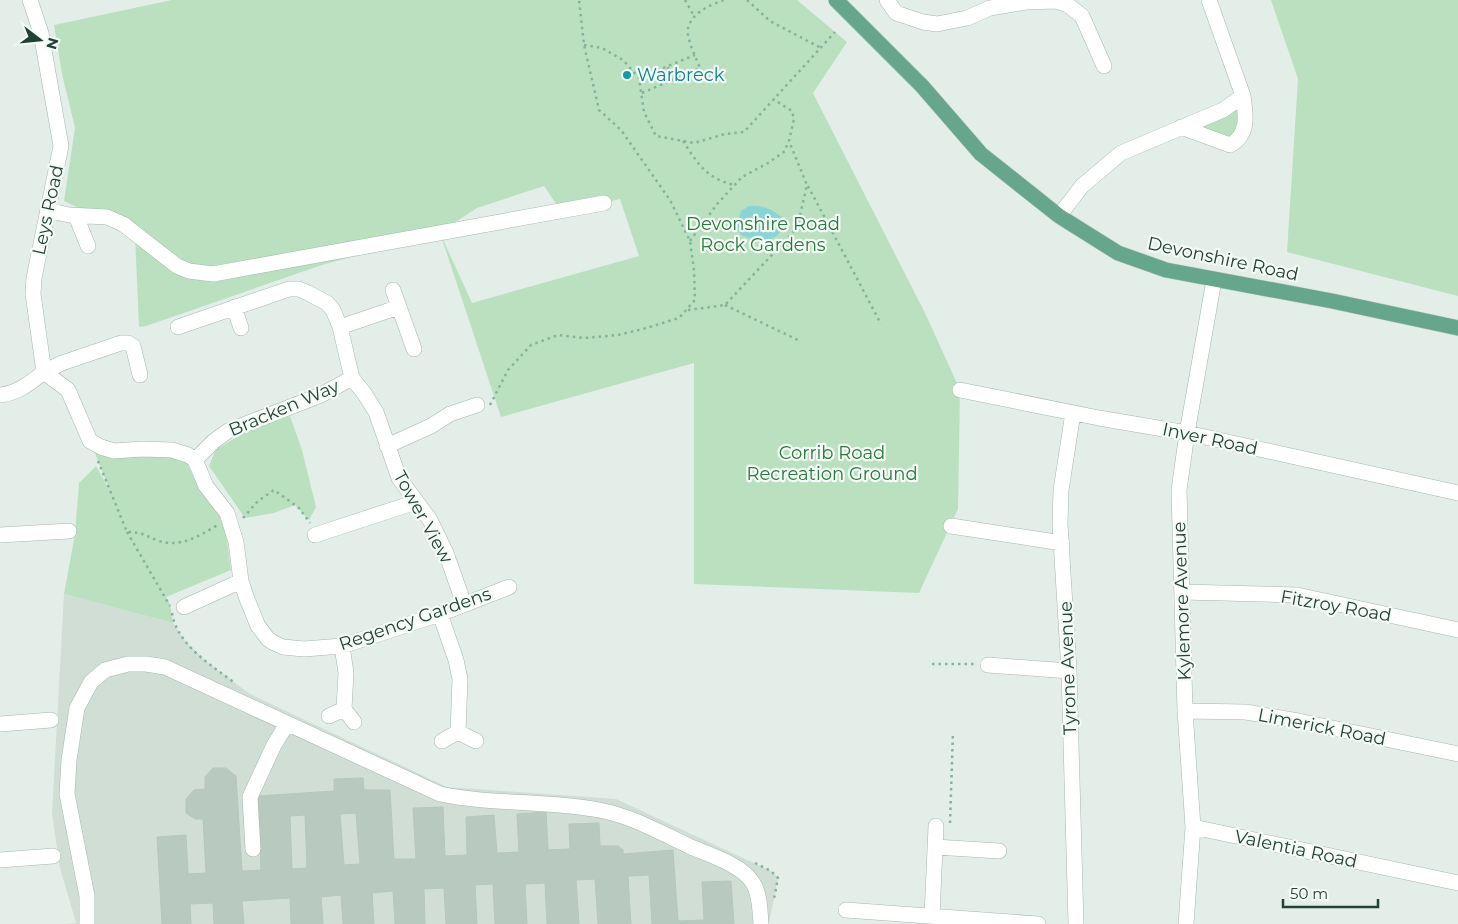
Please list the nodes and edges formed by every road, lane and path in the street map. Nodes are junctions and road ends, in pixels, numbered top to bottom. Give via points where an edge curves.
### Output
1 (30, 0) edge
2 (579, 0) edge
3 (685, 0) edge
4 (724, 0) edge
5 (747, 0) edge
6 (837, 0) edge
7 (886, 0) edge
8 (1209, 0) edge
9 (1069, 2) edge
10 (694, 16) junction
11 (835, 32) dead end
12 (584, 45) junction
13 (821, 48) junction
14 (695, 55) junction
15 (1104, 66) dead end
16 (668, 67) junction
17 (639, 78) junction
18 (670, 81) junction
19 (642, 93) junction
20 (1243, 96) junction
21 (773, 99) junction
22 (1181, 127) junction
23 (683, 141) junction
24 (788, 141) junction
25 (734, 185) junction
26 (807, 185) junction
27 (604, 204) dead end
28 (47, 210) junction
29 (76, 216) junction
30 (1059, 216) junction
31 (690, 241) junction
32 (88, 246) dead end
33 (1214, 280) junction
34 (393, 290) dead end
35 (725, 305) junction
36 (234, 307) junction
37 (399, 307) junction
38 (686, 310) junction
39 (881, 324) dead end
40 (178, 327) dead end
41 (340, 327) junction
42 (241, 328) dead end
43 (1458, 328) edge
44 (800, 341) dead end
45 (414, 349) dead end
46 (44, 372) junction
47 (140, 375) dead end
48 (352, 378) junction
49 (960, 390) dead end
50 (0, 395) edge
51 (483, 407) joint
52 (1074, 413) junction
53 (1187, 433) junction
54 (90, 441) junction
55 (387, 446) junction
56 (195, 460) junction
57 (1458, 493) edge
58 (416, 502) junction
59 (231, 521) junction
60 (951, 526) dead end
61 (70, 531) dead end
62 (0, 535) edge
63 (315, 535) joint
64 (1062, 543) junction
65 (241, 580) junction
66 (509, 587) dead end
67 (1182, 592) junction
68 (464, 604) junction
69 (184, 607) dead end
70 (440, 614) junction
71 (1458, 630) edge
72 (342, 646) junction
73 (932, 664) dead end
74 (988, 665) joint
75 (1069, 671) junction
76 (344, 709) junction
77 (1185, 711) junction
78 (329, 716) dead end
79 (51, 720) dead end
80 (354, 722) dead end
81 (0, 724) edge
82 (287, 724) junction
83 (458, 732) junction
84 (953, 732) dead end
85 (442, 741) dead end
86 (476, 741) dead end
87 (1458, 754) edge
88 (936, 826) joint
89 (1192, 827) junction
90 (935, 847) junction
91 (253, 849) dead end
92 (998, 851) dead end
93 (53, 856) dead end
94 (0, 860) edge
95 (1458, 884) edge
96 (846, 910) dead end
97 (932, 916) junction
98 (87, 924) edge
99 (761, 924) edge
100 (1038, 924) edge
101 (1076, 924) edge
102 (1186, 924) edge

1 - 28 street, Leys Road via 41,34 61,146
2 - 12 path
3 - 10 path
4 - 10 path
5 - 13 path via 770,21
6 - 30 main road, Devonshire Road via 922,86 981,154
7 - 9 street via 896,13 937,24 967,18 990,8 1026,2
8 - 20 street
9 - 15 street via 1082,16
10 - 14 path via 688,33
11 - 13 path
12 - 17 path via 602,48 623,60
12 - 31 path via 599,110 621,130 638,153 670,200
13 - 21 path
14 - 16 path
14 - 18 path via 700,68
16 - 17 path
16 - 18 path
17 - 19 path
18 - 19 path
19 - 23 path via 644,112 656,136
20 - 22 street via 1224,110
20 - 22 street via 1246,119 1242,134 1230,146
21 - 23 path via 744,132 694,143
21 - 24 path via 792,111 794,119
22 - 30 street via 1121,153 1082,186
23 - 25 path via 701,168 722,182
24 - 25 path via 785,151
24 - 26 path
25 - 31 path
26 - 35 path via 797,228
26 - 39 path
27 - 29 street via 213,274 177,266 124,224 107,217
28 - 29 street
28 - 46 street, Leys Road via 33,294
29 - 32 street
30 - 33 main road, Devonshire Road via 1118,253 1166,270
31 - 38 path via 695,300
33 - 43 main road, Devonshire Road
33 - 53 street, Kylemore Avenue
34 - 37 street
35 - 38 path
35 - 44 path
36 - 40 street, Tower View
36 - 41 street, Tower View via 289,289 299,290 327,303
36 - 42 street
37 - 41 street
37 - 45 street
38 - 51 path via 679,318 618,335 584,338 558,335 532,345 508,370
41 - 48 street, Tower View
46 - 47 street via 62,363 128,343 133,346
46 - 50 street via 23,389
46 - 54 street via 68,390
48 - 55 street, Tower View via 376,412
48 - 56 street, Bracken Way via 321,394 228,431
49 - 52 street, Inver Road
51 - 55 street via 450,414
52 - 53 street, Inver Road
52 - 64 street, Tyrone Avenue via 1061,490
53 - 57 street, Inver Road
53 - 67 street, Kylemore Avenue via 1179,490
54 - 56 street via 114,452 163,448 180,451
54 - 59 path via 127,532 141,532 158,541 185,543
55 - 58 street, Tower View via 399,478
56 - 59 street, Regency Gardens via 206,486
58 - 63 street
58 - 68 street, Tower View via 430,520 446,553
59 - 63 path via 245,518 258,501 274,490 299,508
59 - 65 street, Regency Gardens
60 - 64 street
61 - 62 street
64 - 75 street, Tyrone Avenue
65 - 69 street
65 - 72 street, Regency Gardens via 258,626 274,643 304,649
66 - 68 street, Regency Gardens
67 - 71 street, Fitzroy Road via 1297,595
67 - 77 street, Kylemore Avenue
68 - 70 street, Regency Gardens
70 - 72 street, Regency Gardens
70 - 83 street via 459,674
72 - 76 street via 346,672
73 - 74 path
74 - 75 street
75 - 101 street, Tyrone Avenue
76 - 78 street
76 - 80 street
77 - 87 street, Limerick Road via 1246,712
77 - 89 street, Kylemore Avenue
79 - 81 street
82 - 91 street via 250,797
82 - 98 street via 165,667 128,664 105,670 91,682 77,708 67,794 87,896
82 - 99 street via 440,794 570,806 628,818 738,868 753,883
83 - 85 street
83 - 86 street
84 - 88 path via 950,824
88 - 90 street
89 - 95 street, Valentia Road
89 - 102 street, Kylemore Avenue
90 - 92 street
90 - 97 street
93 - 94 street
96 - 97 street
97 - 100 street

